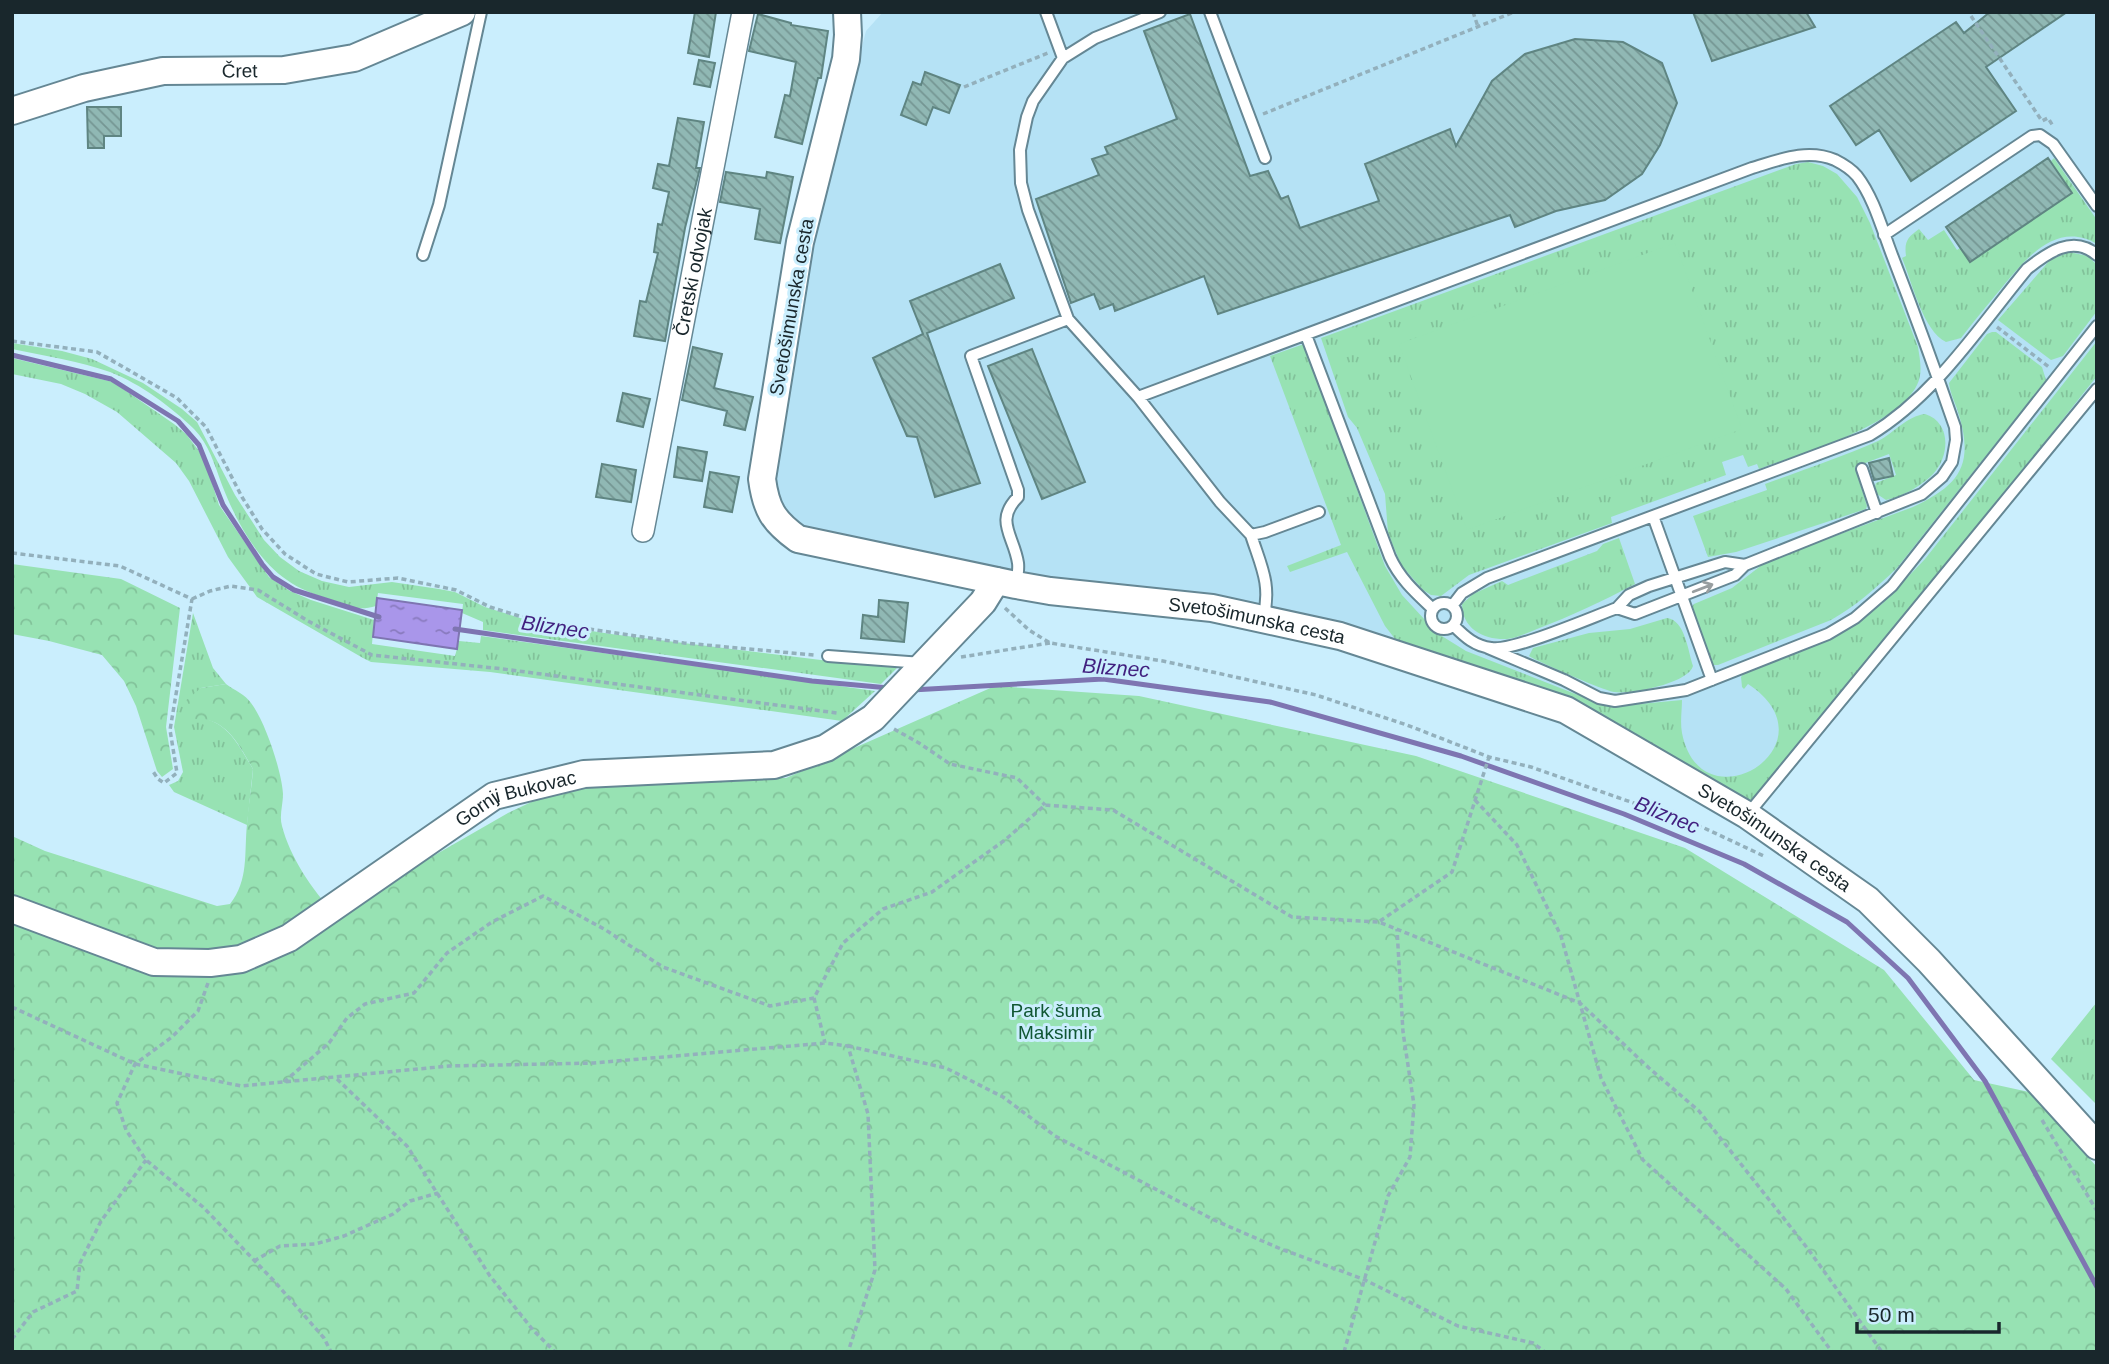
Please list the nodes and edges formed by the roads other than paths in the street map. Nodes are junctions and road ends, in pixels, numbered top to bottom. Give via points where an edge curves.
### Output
1 (462, 12) edge
2 (481, 12) edge
3 (743, 12) edge
4 (847, 12) edge
5 (1046, 12) edge
6 (1160, 12) edge
7 (1210, 12) edge
8 (1063, 58) junction
9 (12, 111) edge
10 (1265, 158) dead end
11 (2097, 206) edge
12 (1884, 235) junction
13 (424, 255) dead end
14 (2097, 255) edge
15 (1068, 319) junction
16 (2097, 326) edge
17 (1306, 335) junction
18 (1938, 378) junction
19 (2097, 389) edge
20 (1138, 397) junction
21 (1863, 469) dead end
22 (1319, 512) dead end
23 (1877, 513) junction
24 (1653, 516) junction
25 (643, 531) dead end
26 (1251, 535) junction
27 (1745, 565) junction
28 (1675, 578) junction
29 (998, 589) junction
30 (1682, 596) junction
31 (1452, 606) junction
32 (1617, 608) junction
33 (1433, 609) junction
34 (1263, 619) junction
35 (1454, 626) junction
36 (1488, 648) junction
37 (828, 656) road end
38 (919, 669) junction
39 (1712, 681) junction
40 (1747, 815) junction
41 (12, 909) edge
42 (2097, 1146) edge

1 - 9 street, Čret via 354,58 284,70 163,71 84,88
2 - 13 lane
3 - 25 street, Čretski odvojak
4 - 29 street, Svetošimunska cesta via 846,59 800,242 762,479 765,497 771,514 798,539
5 - 8 lane
6 - 8 lane via 1095,38
7 - 10 lane
8 - 15 lane via 1030,109 1019,162 1028,210
11 - 12 lane via 2053,144 2040,135 2032,136
12 - 17 lane via 1851,170 1823,156 1793,156
12 - 18 lane
14 - 18 lane via 2081,246 2057,248 2027,269
15 - 20 lane
15 - 29 lane via 971,356 1018,490 1005,518 1018,564
16 - 39 lane via 1892,586 1828,634
17 - 20 lane
17 - 33 lane via 1395,569
18 - 23 lane via 1955,427 1952,462 1928,489
18 - 24 lane via 1904,412 1870,435
19 - 40 lane
20 - 26 lane
21 - 23 lane
22 - 26 lane
23 - 27 lane
24 - 28 lane
24 - 31 lane via 1487,578 1462,593
26 - 34 lane via 1266,579
27 - 28 lane via 1725,562
30 -> 27 lane via 1735,575
28 - 30 lane
28 - 32 lane via 1629,595
29 - 34 street, Svetošimunska cesta via 1212,608
29 - 38 street, Gornji Bukovac
30 - 32 lane via 1635,614
30 - 39 lane
31 - 33 lane via 1444,603
31 - 35 lane via 1457,617
32 - 36 lane via 1504,649
33 - 35 lane via 1434,626 1446,630
34 - 40 street, Svetošimunska cesta via 1384,649 1566,710
35 - 36 lane via 1469,640
36 - 39 lane via 1599,698 1641,697
37 - 38 lane
38 - 41 street, Gornji Bukovac via 880,710 825,748 774,765 584,774 494,796 289,938 241,959 154,962
40 - 42 street, Svetošimunska cesta via 1868,900

